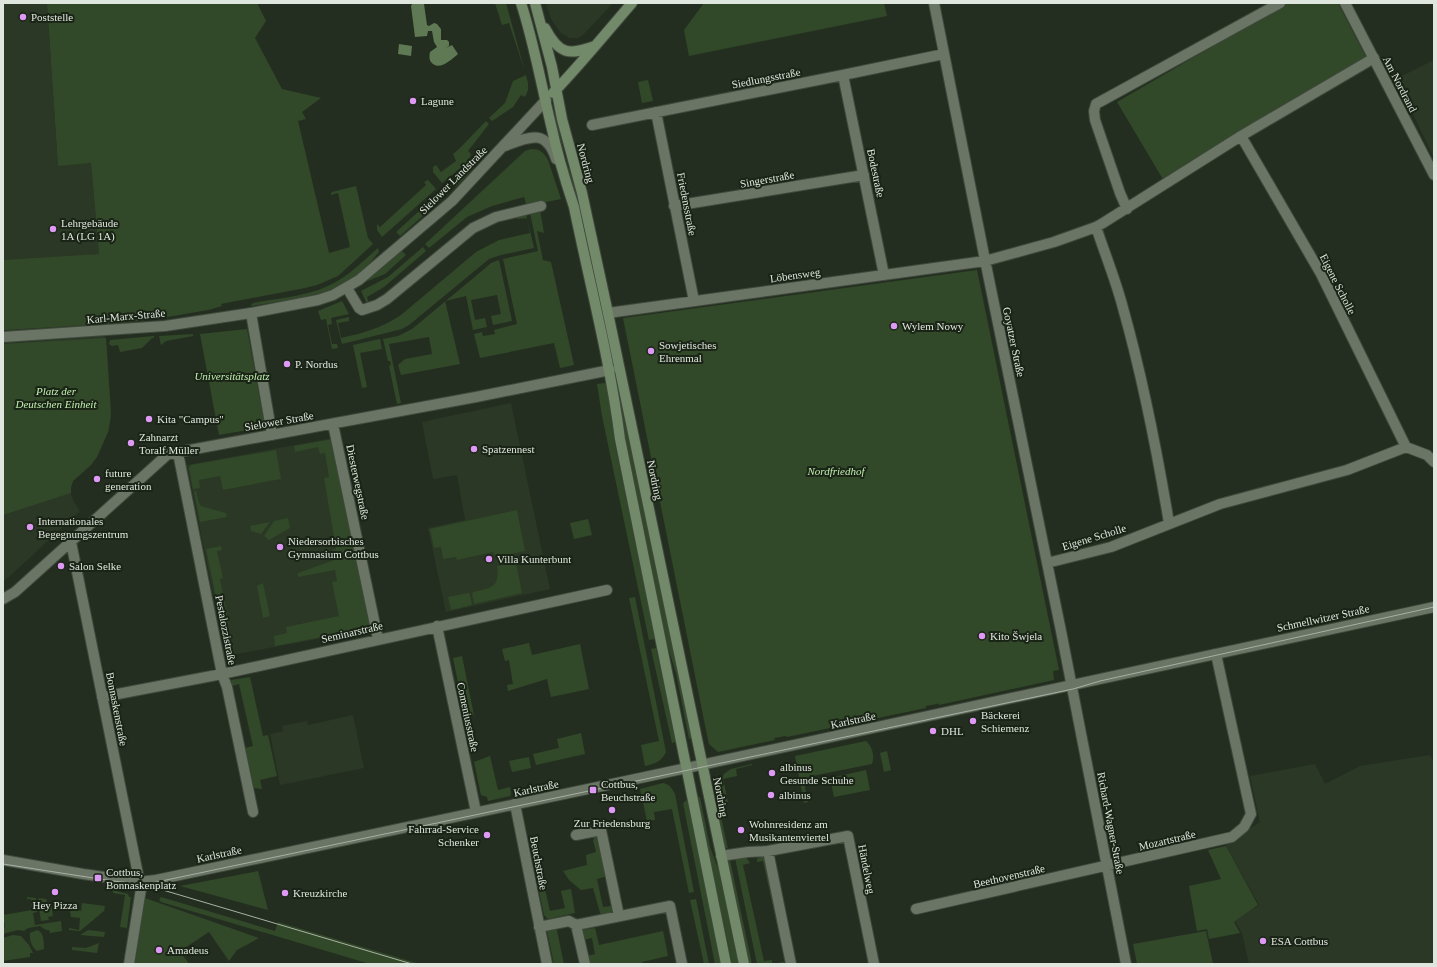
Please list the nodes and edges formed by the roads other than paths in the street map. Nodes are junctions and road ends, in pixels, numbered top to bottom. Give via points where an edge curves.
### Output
1 (521, 3) edge
2 (535, 3) edge
3 (632, 3) edge
4 (934, 3) edge
5 (1280, 3) edge
6 (1345, 3) edge
7 (539, 17) junction
8 (595, 46) junction
9 (944, 54) junction
10 (1374, 58) junction
11 (843, 75) junction
12 (556, 90) junction
13 (546, 100) junction
14 (656, 112) junction
15 (592, 125) dead end
16 (1241, 136) junction
17 (504, 146) junction
18 (864, 175) junction
19 (1434, 175) edge
20 (567, 188) junction
21 (541, 206) dead end
22 (674, 206) junction
23 (1127, 209) junction
24 (1096, 227) junction
25 (985, 261) junction
26 (884, 275) junction
27 (347, 288) junction
28 (694, 301) junction
29 (251, 313) junction
30 (608, 313) junction
31 (3, 337) edge
32 (610, 370) junction
33 (333, 424) junction
34 (272, 435) junction
35 (1406, 447) junction
36 (178, 452) junction
37 (1434, 462) edge
38 (1169, 523) junction
39 (71, 542) junction
40 (1047, 563) junction
41 (607, 590) dead end
42 (3, 599) edge
43 (1434, 607) edge
44 (437, 626) junction
45 (378, 639) junction
46 (1216, 654) junction
47 (222, 674) junction
48 (1072, 686) junction
49 (102, 697) junction
50 (702, 764) junction
51 (687, 768) junction
52 (515, 804) junction
53 (253, 812) dead end
54 (476, 812) junction
55 (576, 835) dead end
56 (768, 851) junction
57 (721, 856) junction
58 (3, 860) edge
59 (1107, 867) junction
60 (139, 882) junction
61 (916, 909) dead end
62 (619, 916) junction
63 (576, 925) junction
64 (539, 927) junction
65 (129, 964) edge
66 (547, 964) edge
67 (585, 964) edge
68 (682, 964) edge
69 (726, 964) edge
70 (744, 964) edge
71 (791, 964) edge
72 (874, 964) edge
73 (1126, 964) edge

1 - 13 main road
2 - 7 main road, Nordring
3 - 8 main road, Sielower Landstraße
4 - 9 street, Goyatzer Straße
5 - 23 street via 1096,104 1095,120
6 - 10 street, Am Nordrand
7 - 8 main road via 548,34 558,47 565,51 578,52
7 - 12 main road, Nordring
8 - 12 main road, Sielower Landstraße
9 - 11 street, Siedlungsstraße
9 - 25 street, Goyatzer Straße
10 - 16 street
10 - 19 street, Am Nordrand
11 - 14 street, Siedlungsstraße
11 - 18 street, Bodestraße
12 - 13 main road, Sielower Landstraße
12 - 30 main road, Nordring
13 - 17 street, Sielower Landstraße
13 - 20 main road
14 - 15 street, Siedlungsstraße
14 - 22 street, Friedensstraße
16 - 23 street
16 - 35 street, Eigene Scholle via 1321,274
17 - 20 street via 528,138 543,138 553,152
17 - 27 street, Sielower Landstraße via 452,201
18 - 22 street, Singerstraße
18 - 26 street, Bodestraße
20 - 32 main road via 574,207
21 - 27 street via 496,217 473,228 377,305 362,310
22 - 28 street, Friedensstraße
23 - 24 street
24 - 25 street via 1054,242
24 - 38 street via 1123,307 1139,370 1156,443
25 - 26 street, Löbensweg
25 - 40 street, Goyatzer Straße
26 - 28 street, Löbensweg
27 - 29 street, Sielower Landstraße via 318,300
28 - 30 street, Löbensweg
29 - 31 street, Karl-Marx-Straße via 158,326
29 - 34 street
30 - 50 main road, Nordring
32 - 33 street, Sielower Straße
32 - 51 main road via 620,439
33 - 34 street, Sielower Straße
33 - 45 street, Diesterwegstraße
34 - 36 street, Sielower Straße
35 - 37 street
35 - 38 street, Eigene Scholle via 1347,470 1220,504
36 - 39 street, Sielower Straße via 168,454
36 - 47 street, Pestalozzistraße
38 - 40 street, Eigene Scholle via 1111,547
39 - 42 street, Sielower Straße via 15,592
39 - 49 street, Bonnaskenstraße
40 - 48 street, Goyatzer Straße
41 - 44 street, Seminarstraße
43 - 46 street, Schmellwitzer Straße
44 - 45 street, Seminarstraße
44 - 54 street, Comeniusstraße
45 - 47 street, Seminarstraße
46 - 48 street, Schmellwitzer Straße
46 - 59 street, Mozartstraße via 1251,814 1244,827 1232,838
47 - 49 street, Seminarstraße
47 - 53 street, Pestalozzistraße via 227,687
48 - 50 street, Karlstraße
48 - 59 street, Richard-Wagner-Straße
49 - 60 street, Bonnaskenstraße
50 - 51 street, Karlstraße
50 - 57 main road, Nordring
51 - 52 street, Karlstraße
51 - 69 main road
52 - 54 street, Karlstraße
52 - 64 street, Beuchstraße
54 - 60 street, Karlstraße
55 - 62 street via 601,830
56 - 57 street, Händelweg
56 - 71 street
56 - 72 street, Händelweg via 848,836
57 - 70 main road, Nordring
58 - 60 street, Karlstraße
59 - 61 street, Beethovenstraße
59 - 73 street, Richard-Wagner-Straße
60 - 65 street, Bonnaskenstraße via 140,892
62 - 63 street
62 - 68 street via 670,906
63 - 64 street via 569,922
63 - 67 street
64 - 66 street, Beuchstraße

